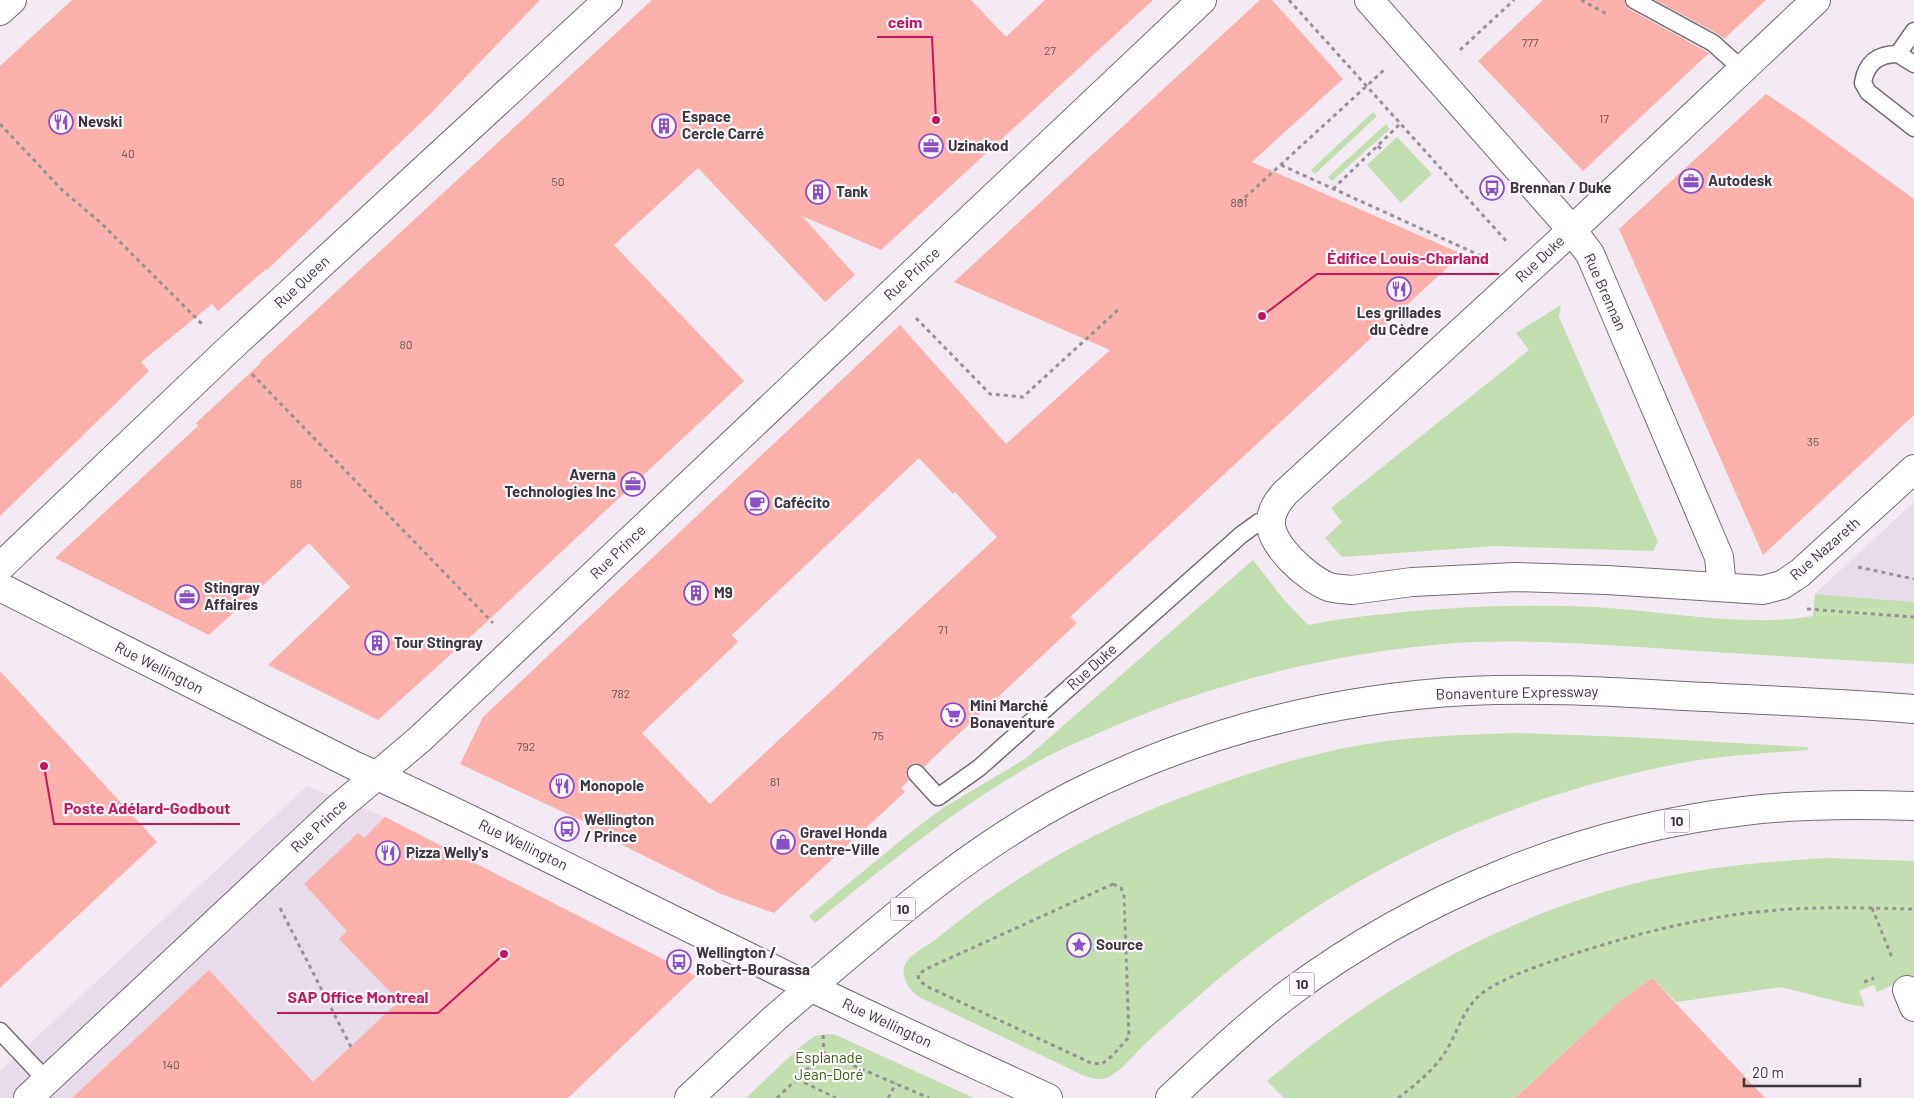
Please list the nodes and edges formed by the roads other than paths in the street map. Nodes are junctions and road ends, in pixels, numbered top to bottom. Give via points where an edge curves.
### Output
1 (12, 0) edge
2 (608, 0) edge
3 (1202, 0) edge
4 (1369, 0) edge
5 (1634, 0) edge
6 (1816, 0) edge
7 (0, 11) edge
8 (1914, 31) edge
9 (1898, 54) junction
10 (1914, 64) edge
11 (1742, 69) junction
12 (1914, 128) edge
13 (1572, 230) junction
14 (1914, 469) edge
15 (1271, 520) junction
16 (0, 567) edge
17 (1720, 586) junction
18 (0, 587) edge
19 (1914, 708) edge
20 (916, 773) dead end
21 (376, 776) junction
22 (1914, 806) edge
23 (811, 988) junction
24 (0, 1031) edge
25 (38, 1089) edge
26 (689, 1098) edge
27 (1048, 1098) edge
28 (1170, 1098) edge

1 - 7 main road
2 - 16 main road, Rue Queen via 228,350
3 - 21 main road, Rue Prince via 426,734
4 - 13 main road, Rue Brennan
5 - 11 lane via 1707,40
6 - 11 main road, Rue Duke
8 - 9 lane
9 - 10 lane
9 - 12 lane via 1886,54 1872,61 1866,69 1863,83 1868,92
11 - 13 main road, Rue Duke
13 - 15 main road, Rue Duke via 1285,493 1277,502
13 - 17 main road, Rue Brennan via 1590,254 1719,557
14 - 17 main road, Rue Nazareth via 1791,580 1773,589
15 - 17 main road via 1276,540 1295,563 1317,581 1339,589 1514,577
15 - 20 lane, Rue Duke via 1259,522 1242,534 979,768 938,797
18 - 21 main road, Rue Wellington
19 - 23 main road, Bonaventure Expressway / 10 via 1658,694 1509,690 1391,698 1267,721 1122,772 1077,793 1002,837 934,885
21 - 23 main road, Rue Wellington
21 - 25 main road, Rue Prince
22 - 28 main road, 10 via 1796,806 1744,811 1618,835 1552,854 1418,913 1319,972 1259,1017
23 - 26 main road, Bonaventure Expressway
23 - 27 main road, Rue Wellington
24 - 25 lane

